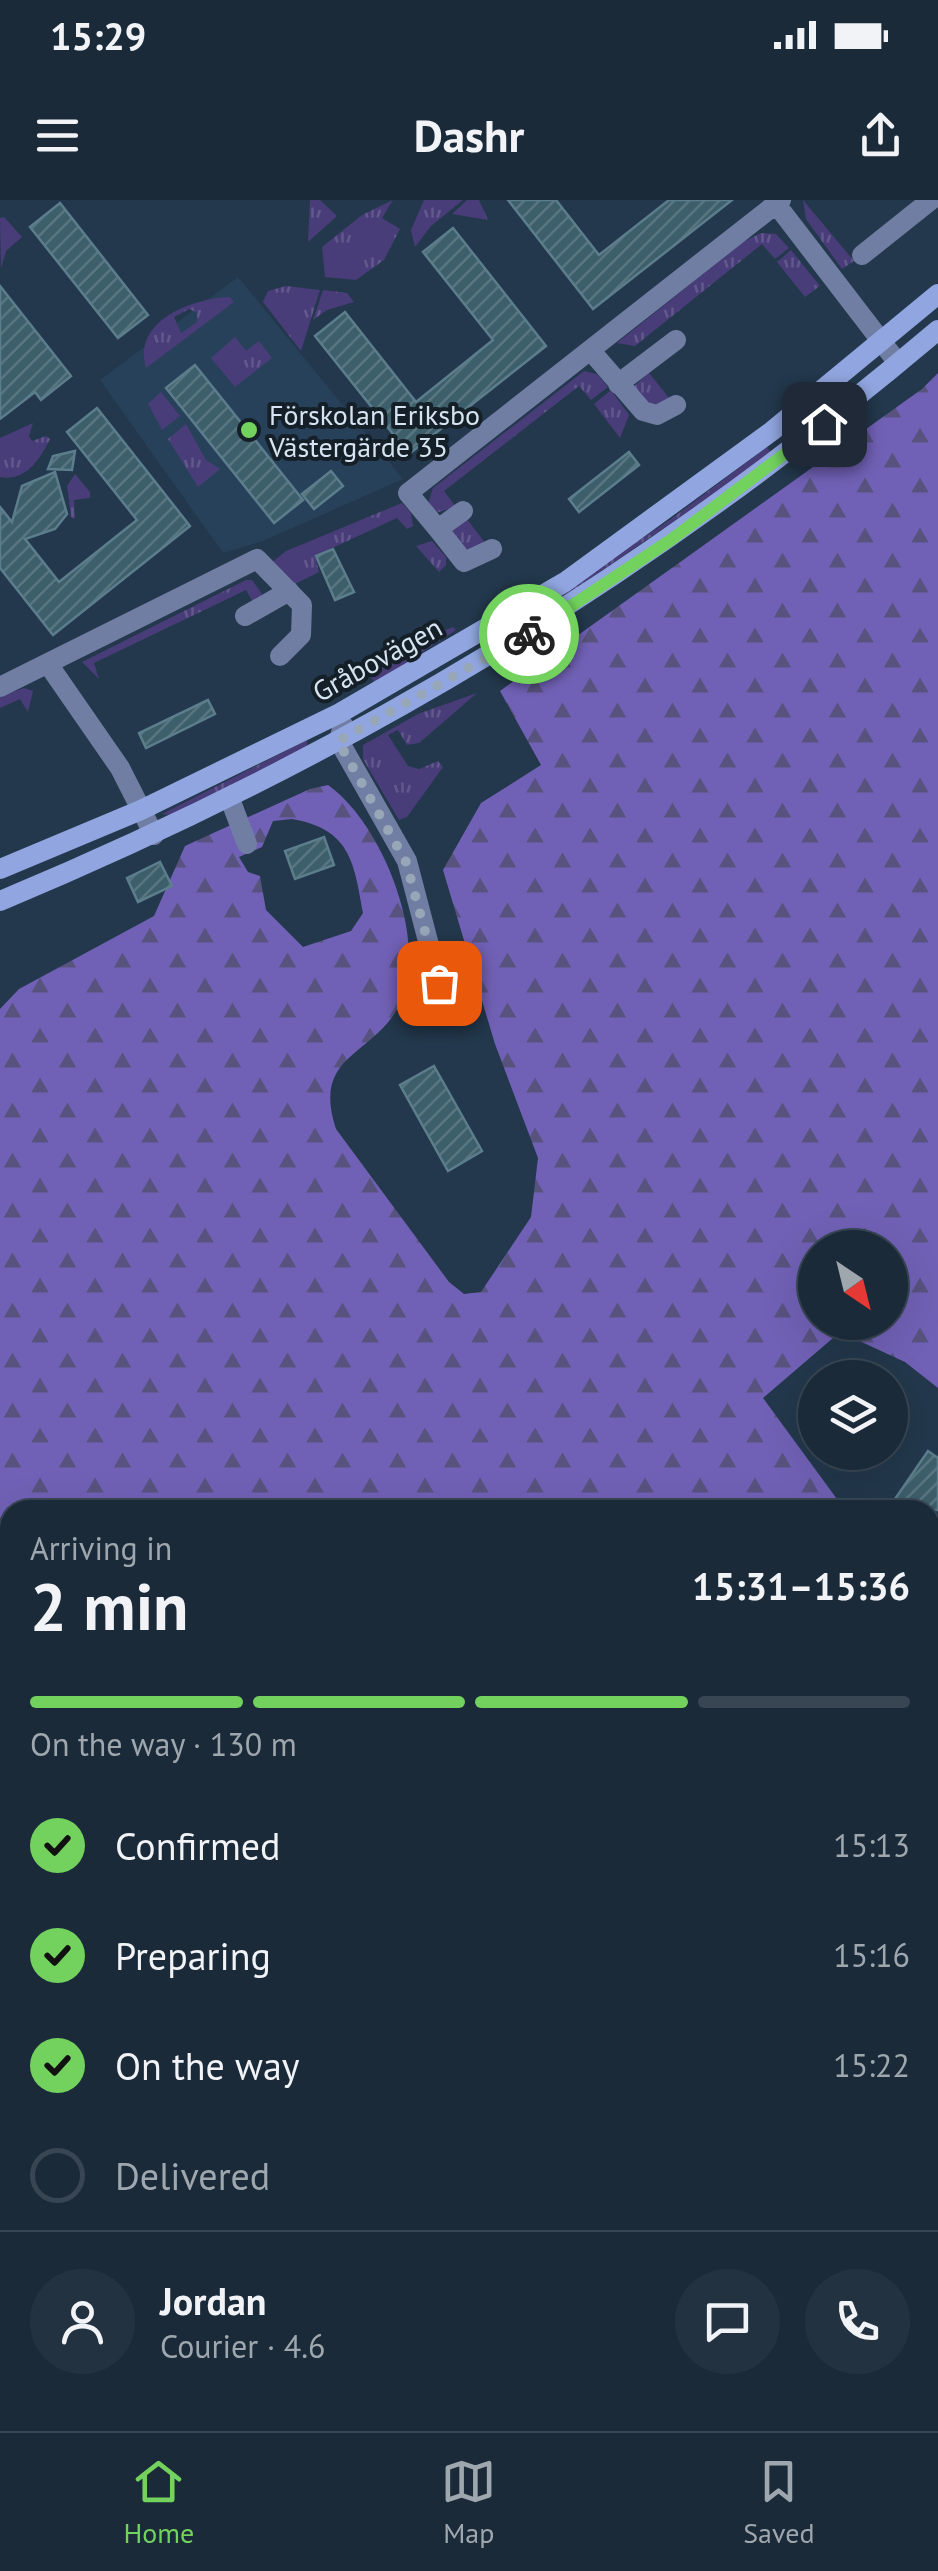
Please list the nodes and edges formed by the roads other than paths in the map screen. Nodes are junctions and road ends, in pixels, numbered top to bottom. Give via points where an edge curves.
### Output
1 (932, 200) edge
2 (779, 202) edge
3 (862, 255) dead end
4 (938, 294) edge
5 (938, 330) edge
6 (881, 339) junction
7 (676, 340) dead end
8 (590, 351) junction
9 (898, 364) junction
10 (618, 384) junction
11 (676, 405) dead end
12 (462, 511) dead end
13 (438, 530) junction
14 (492, 549) dead end
15 (289, 591) junction
16 (246, 616) dead end
17 (280, 656) dead end
18 (48, 664) junction
19 (0, 687) edge
20 (340, 713) junction
21 (338, 741) junction
22 (230, 798) junction
23 (141, 810) junction
24 (154, 835) junction
25 (247, 844) dead end
26 (0, 870) edge
27 (0, 901) edge
28 (439, 983) dead end

1 - 3 street
2 - 6 street
2 - 8 street
4 - 6 main road, Gråbovägen
5 - 9 main road, Gråbovägen
6 - 9 street
6 - 20 main road, Gråbovägen via 772,431 565,582
7 - 10 street
8 - 10 street
8 - 13 street via 408,494
9 - 21 main road, Gråbovägen via 672,539 521,639
10 - 11 street via 642,411 657,416
12 - 13 street
13 - 14 street via 464,562
15 - 16 street
15 - 17 street via 302,605 301,634
15 - 18 street via 257,559
18 - 19 street
18 - 23 street
20 - 21 street
20 - 23 main road, Gråbovägen
21 - 22 main road, Gråbovägen
21 - 28 street via 406,862
22 - 24 main road, Gråbovägen
22 - 25 street
23 - 24 street
23 - 26 main road, Gråbovägen
24 - 27 main road, Gråbovägen

